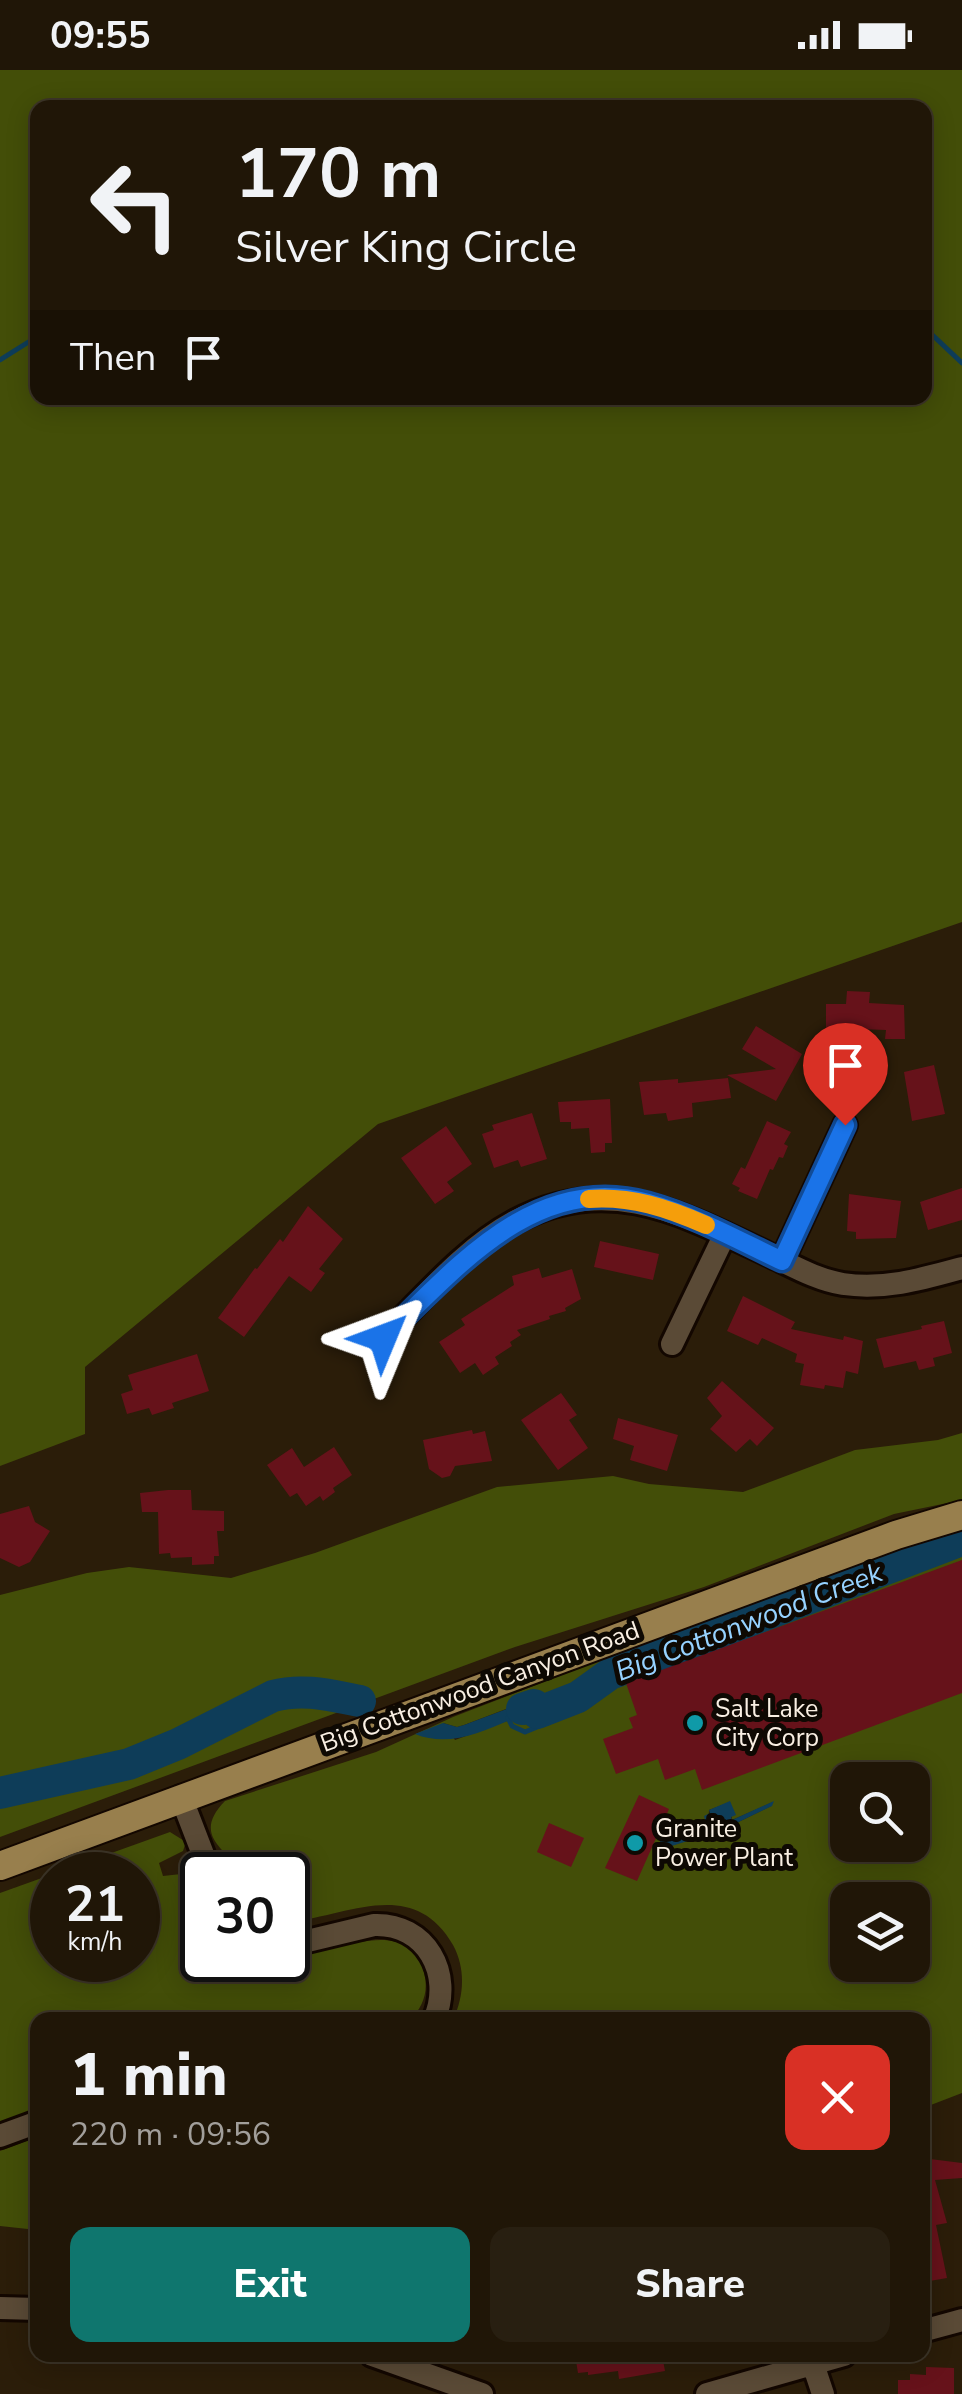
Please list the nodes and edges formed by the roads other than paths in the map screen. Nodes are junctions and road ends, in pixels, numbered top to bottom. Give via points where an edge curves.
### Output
1 (845, 1125) dead end
2 (725, 1234) junction
3 (782, 1261) junction
4 (962, 1268) edge
5 (383, 1338) dead end
6 (672, 1344) dead end
7 (962, 1515) edge
8 (181, 1797) junction
9 (204, 1852) edge
10 (0, 1866) edge
11 (310, 1938) edge
12 (437, 2012) edge
13 (30, 2125) edge
14 (0, 2136) edge
15 (0, 2308) edge
16 (30, 2308) edge
17 (962, 2320) edge
18 (930, 2329) edge
19 (392, 2362) edge
20 (820, 2362) edge
21 (813, 2364) junction
22 (482, 2394) edge
23 (707, 2394) edge
24 (823, 2394) edge

1 - 3 street
2 - 3 street
2 - 5 street via 645,1202 612,1198 546,1208 482,1244
2 - 6 street
3 - 4 street via 838,1284 868,1287
7 - 8 main road, Big Cottonwood Canyon Road
8 - 9 street
8 - 10 main road, Big Cottonwood Canyon Road
11 - 12 street via 374,1925 410,1932 438,1970
13 - 14 street
15 - 16 street
17 - 18 street
19 - 22 street
20 - 21 street
21 - 23 street
21 - 24 street

